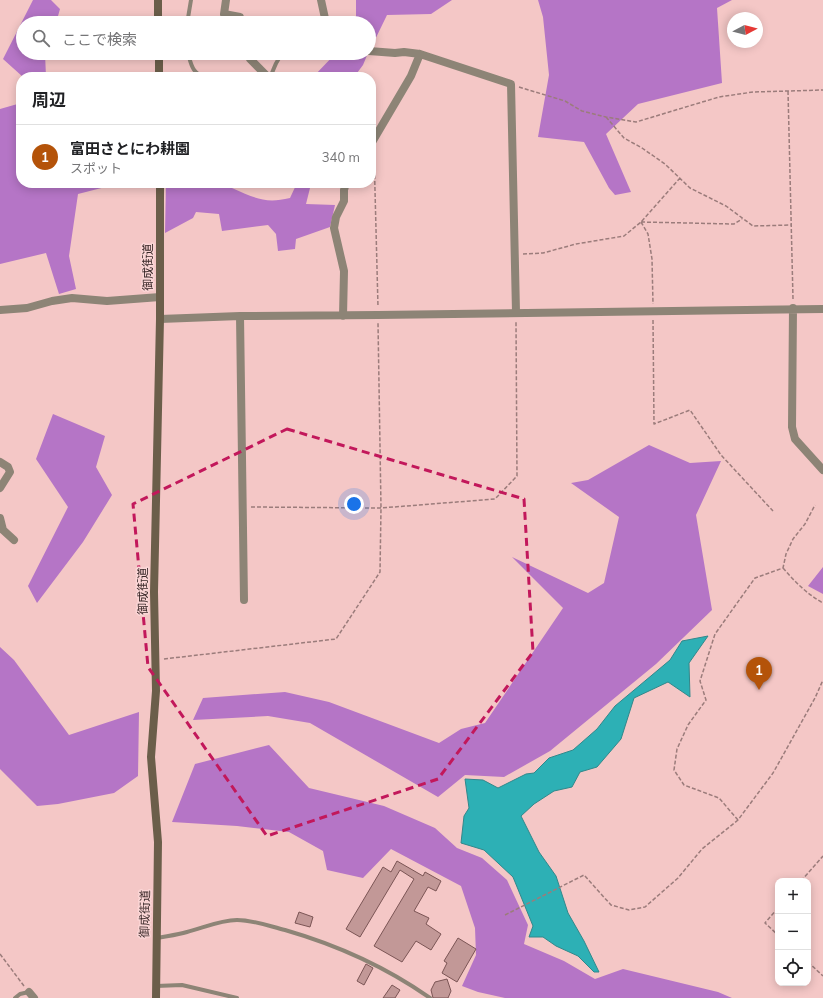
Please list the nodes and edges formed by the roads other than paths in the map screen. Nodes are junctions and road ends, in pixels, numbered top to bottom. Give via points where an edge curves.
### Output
1 (158, 0) edge
2 (191, 0) edge
3 (226, 0) edge
4 (321, 0) edge
5 (158, 16) edge
6 (188, 16) edge
7 (235, 16) edge
8 (324, 16) edge
9 (376, 52) edge
10 (420, 54) junction
11 (159, 60) edge
12 (190, 60) edge
13 (251, 60) edge
14 (277, 60) edge
15 (159, 72) edge
16 (195, 72) edge
17 (264, 72) edge
18 (271, 72) edge
19 (376, 135) edge
20 (160, 188) edge
21 (345, 188) edge
22 (160, 298) junction
23 (793, 308) junction
24 (823, 309) edge
25 (0, 310) edge
26 (516, 312) junction
27 (240, 316) junction
28 (343, 316) junction
29 (160, 319) junction
30 (0, 462) edge
31 (823, 470) edge
32 (0, 488) edge
33 (0, 518) edge
34 (14, 540) dead end
35 (244, 600) dead end
36 (156, 938) junction
37 (156, 986) junction
38 (32, 995) edge
39 (16, 998) edge
40 (156, 998) edge
41 (237, 998) edge
42 (430, 998) edge

1 - 5 street
2 - 6 lane
3 - 7 street via 224,14
4 - 8 street
9 - 10 street
10 - 19 street via 411,76
10 - 26 street via 511,84
11 - 15 street
12 - 16 lane
13 - 17 street
14 - 18 lane
20 - 22 street, 御成街道
21 - 28 street via 344,202 336,217 334,228 344,271
22 - 25 street via 107,301 72,298 27,308
22 - 29 street, 御成街道
23 - 24 street
23 - 26 street
23 - 31 street via 792,427 795,440
26 - 28 street
27 - 28 street
27 - 29 street
27 - 35 street
29 - 36 street, 御成街道 via 154,584 156,691 150,757 158,842
30 - 32 street via 8,467 10,472
33 - 34 street via 3,530
36 - 37 street, 御成街道
36 - 42 lane via 225,921 250,921 314,938 341,949 380,967
37 - 40 street, 御成街道
37 - 41 lane via 182,985
38 - 39 lane via 20,994

